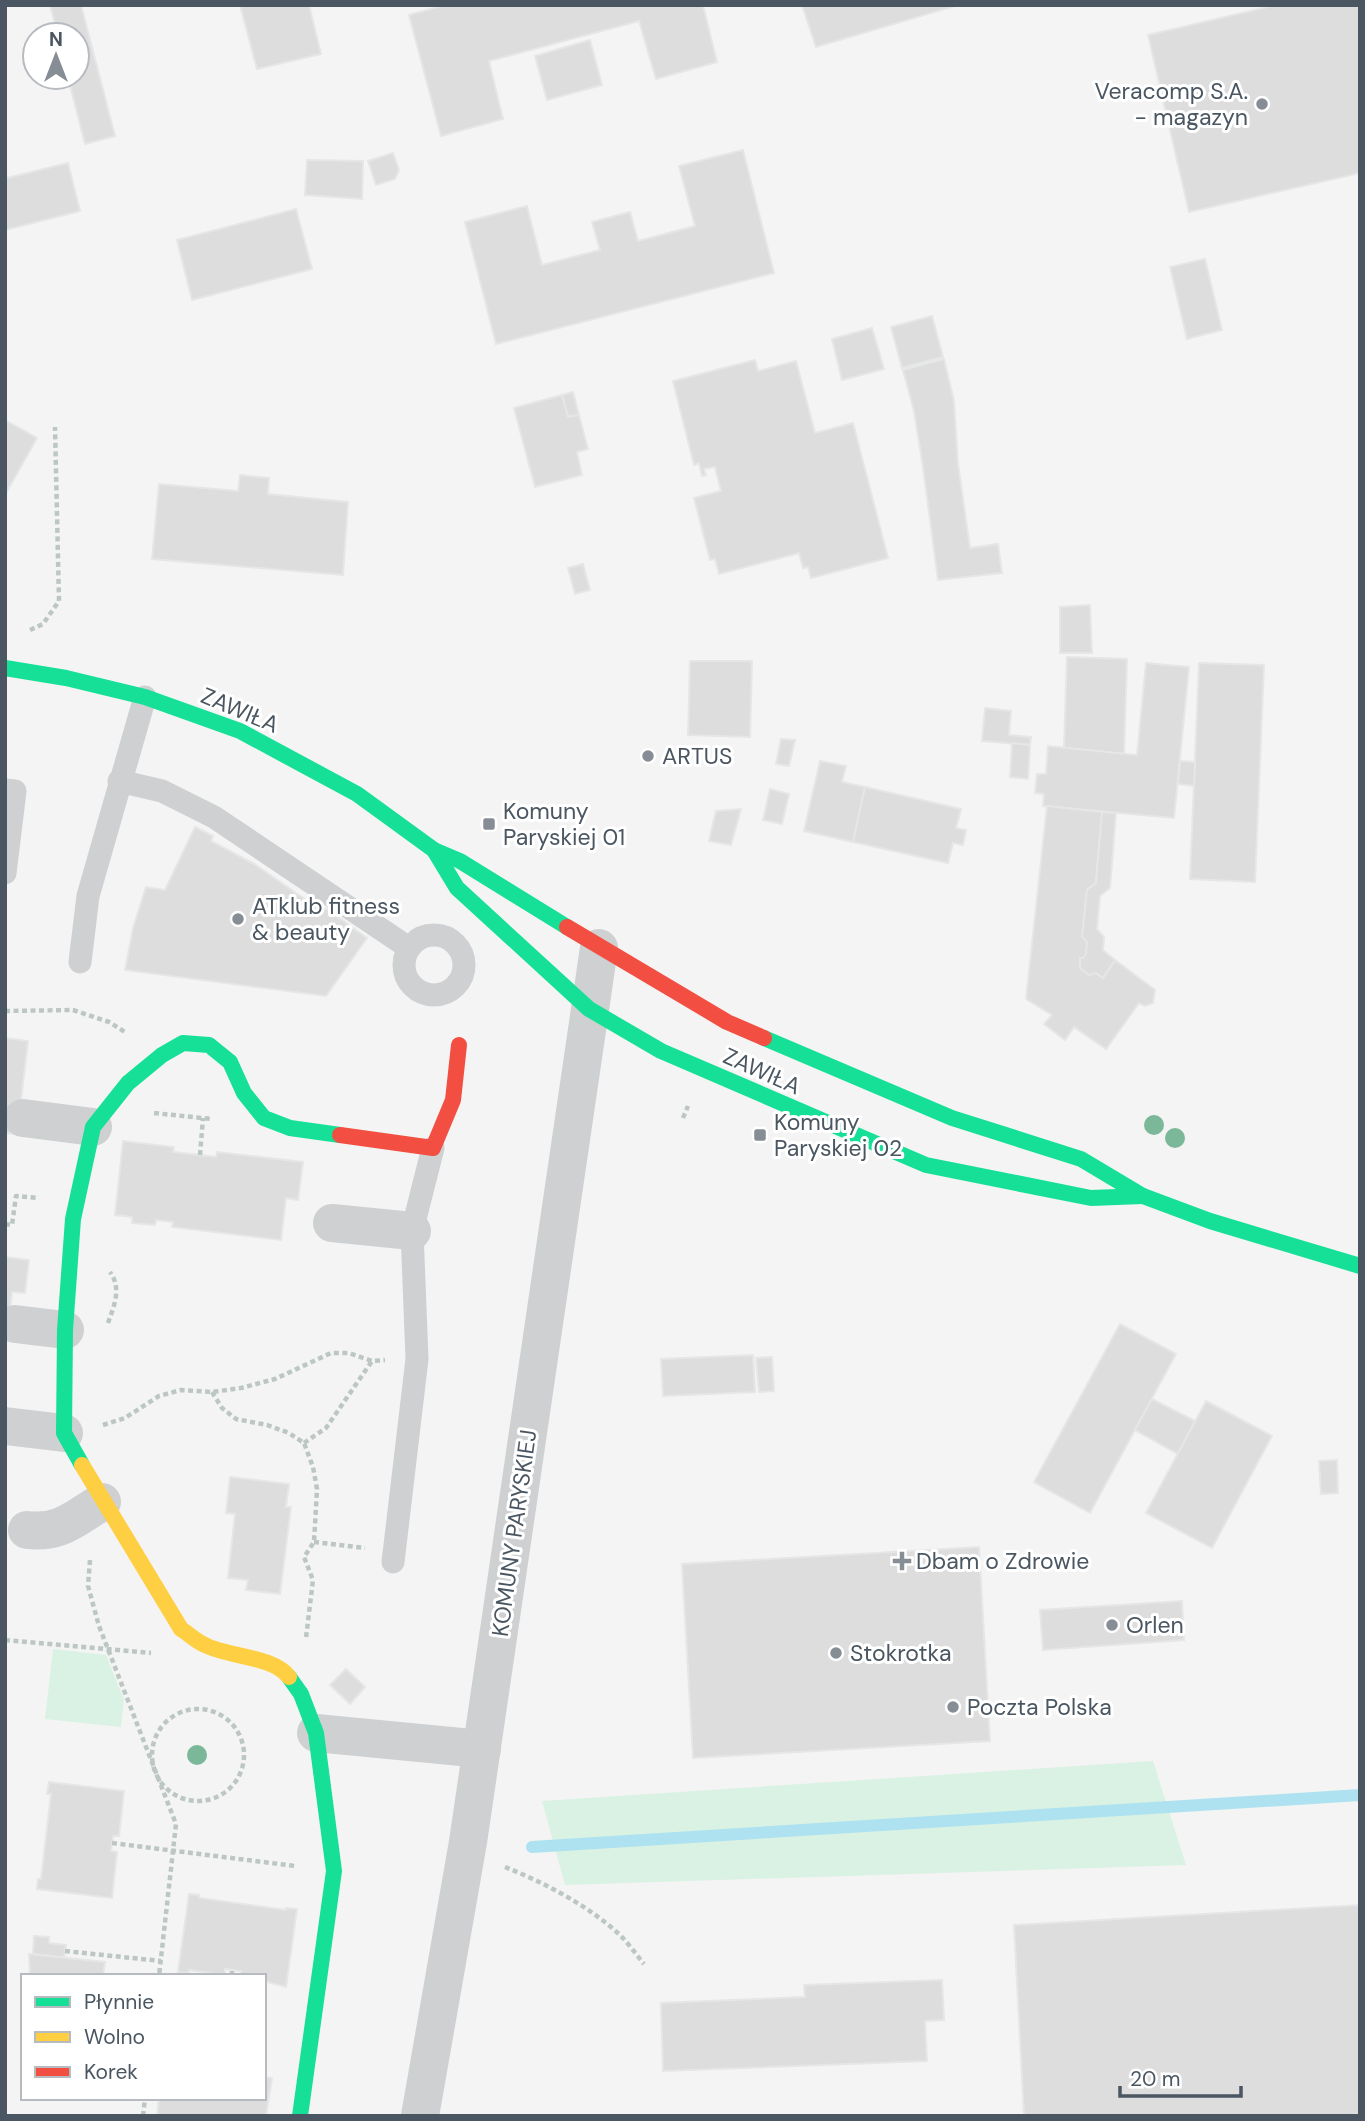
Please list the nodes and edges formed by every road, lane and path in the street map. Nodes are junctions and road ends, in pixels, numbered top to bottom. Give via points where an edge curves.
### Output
1 (55, 427) dead end
2 (27, 632) dead end
3 (5, 668) edge
4 (145, 697) junction
5 (119, 781) junction
6 (5, 790) edge
7 (434, 850) junction
8 (5, 873) edge
9 (409, 948) dead end
10 (599, 948) junction
11 (79, 962) dead end
12 (589, 1009) junction
13 (5, 1011) edge
14 (460, 1045) dead end
15 (162, 1055) junction
16 (149, 1113) dead end
17 (23, 1118) dead end
18 (203, 1118) junction
19 (264, 1118) junction
20 (93, 1127) junction
21 (433, 1148) junction
22 (200, 1155) dead end
23 (16, 1196) dead end
24 (1143, 1196) junction
25 (332, 1223) dead end
26 (5, 1224) edge
27 (412, 1231) junction
28 (1360, 1266) edge
29 (107, 1268) dead end
30 (15, 1324) dead end
31 (65, 1330) junction
32 (104, 1331) dead end
33 (417, 1359) junction
34 (372, 1361) junction
35 (212, 1392) junction
36 (5, 1426) edge
37 (101, 1426) dead end
38 (64, 1433) junction
39 (304, 1443) junction
40 (102, 1502) junction
41 (27, 1530) dead end
42 (314, 1542) junction
43 (394, 1557) joint
44 (5, 1640) edge
45 (301, 1693) junction
46 (316, 1732) junction
47 (482, 1749) junction
48 (155, 1771) junction
49 (112, 1843) dead end
50 (173, 1850) junction
51 (506, 1867) dead end
52 (334, 1871) junction
53 (65, 1951) dead end
54 (161, 1961) junction
55 (644, 1964) dead end
56 (159, 1974) edge
57 (300, 2116) edge
58 (420, 2116) edge

1 - 2 path via 59,601 43,624
3 - 4 street, ZAWIŁA
4 - 5 lane
4 - 7 street, ZAWIŁA via 240,731 357,794
5 - 9 lane via 162,791 214,817
5 - 11 lane via 88,896
6 - 8 lane via 15,791
7 - 10 street, ZAWIŁA via 536,906
7 - 12 street, ZAWIŁA via 457,888
10 - 12 street, KOMUNY PARYSKIEJ
10 - 24 street, ZAWIŁA via 727,1022 952,1118 1081,1159
12 - 24 street, ZAWIŁA via 660,1051 926,1165 1091,1198
12 - 47 street, KOMUNY PARYSKIEJ
13 - 15 path via 74,1010 109,1022
14 - 21 street via 453,1100
15 - 19 street via 183,1043 209,1045 230,1062 244,1093
15 - 20 street via 128,1083
16 - 18 path
17 - 20 street
18 - 19 path
18 - 22 path
19 - 21 street via 290,1128
20 - 31 street via 73,1219
21 - 27 lane
23 - 26 path via 12,1225
24 - 28 street, ZAWIŁA
25 - 27 street
27 - 33 lane
29 - 32 path via 115,1278 117,1293
30 - 31 street
31 - 38 street
33 - 34 path
33 - 43 lane
34 - 35 path via 331,1353 275,1379
34 - 39 path via 326,1428
35 - 37 path via 181,1390 159,1396 125,1418
35 - 39 path via 222,1409 236,1419 289,1433
36 - 38 street
38 - 40 street
39 - 42 path via 317,1489
40 - 41 street via 68,1525 44,1532
40 - 45 street via 181,1629 206,1646 286,1673
42 - 43 path
42 - 45 path via 304,1557 313,1580
44 - 48 path via 109,1650
45 - 46 street
46 - 47 street
46 - 52 street
47 - 58 street, KOMUNY PARYSKIEJ
48 - 48 path via 154,1740 173,1716 188,1710 218,1713 240,1735 244,1749 241,1771 216,1797 187,1799 162,1784
48 - 50 path via 176,1824
49 - 50 path
50 - 52 path
50 - 54 path
51 - 55 path via 581,1906 618,1934
52 - 57 street
53 - 54 path
54 - 56 path

